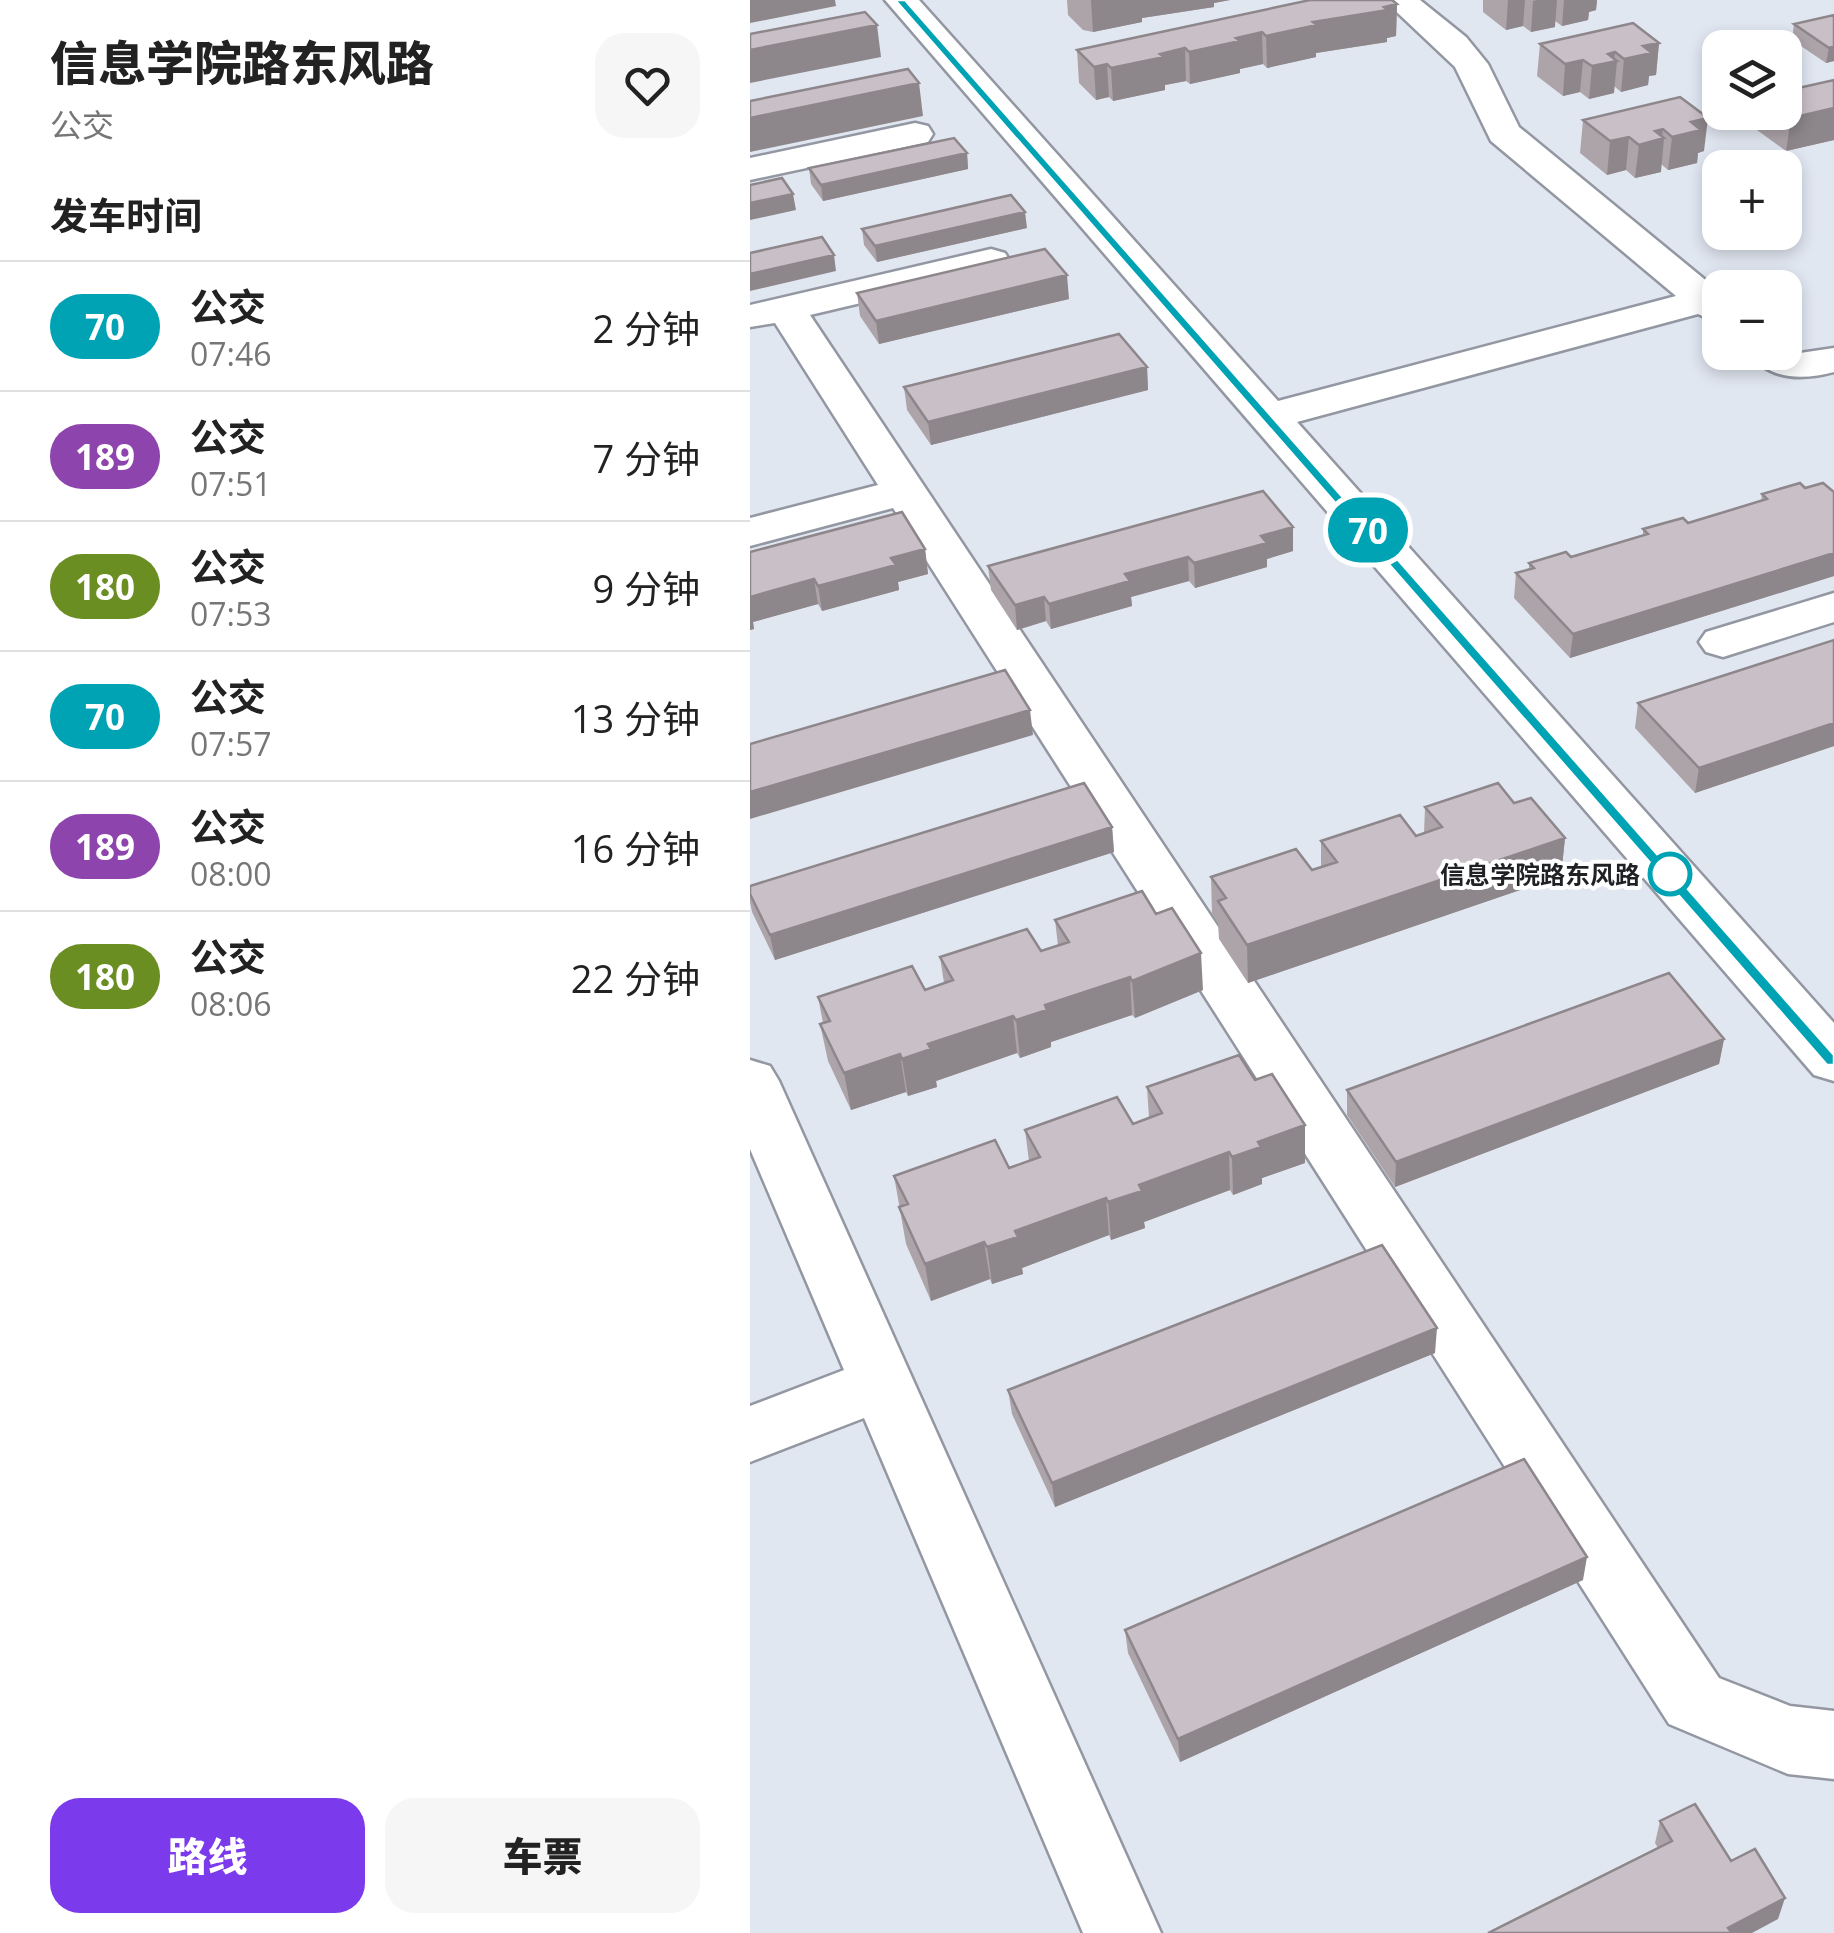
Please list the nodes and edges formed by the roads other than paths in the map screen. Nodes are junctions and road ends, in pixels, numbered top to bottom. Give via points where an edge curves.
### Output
1 (901, 0) edge
2 (1400, 0) edge
3 (915, 134) edge
4 (750, 169) edge
5 (991, 261) edge
6 (1702, 297) edge
7 (1702, 309) edge
8 (768, 313) edge
9 (1834, 360) edge
10 (1802, 367) edge
11 (1268, 416) junction
12 (905, 491) junction
13 (750, 532) edge
14 (1834, 606) edge
15 (1723, 642) dead end
16 (1823, 1032) edge
17 (750, 1081) edge
18 (882, 1384) junction
19 (750, 1434) edge
20 (1834, 1745) edge
21 (1122, 1933) edge

1 - 11 street
2 - 6 street via 1471,64 1504,133
3 - 4 street
5 - 8 street
7 - 11 street
8 - 12 street
9 - 10 street
11 - 16 street
12 - 13 street
12 - 20 street via 1694,1701 1788,1740
14 - 15 street
17 - 18 street
18 - 19 street
18 - 21 street

